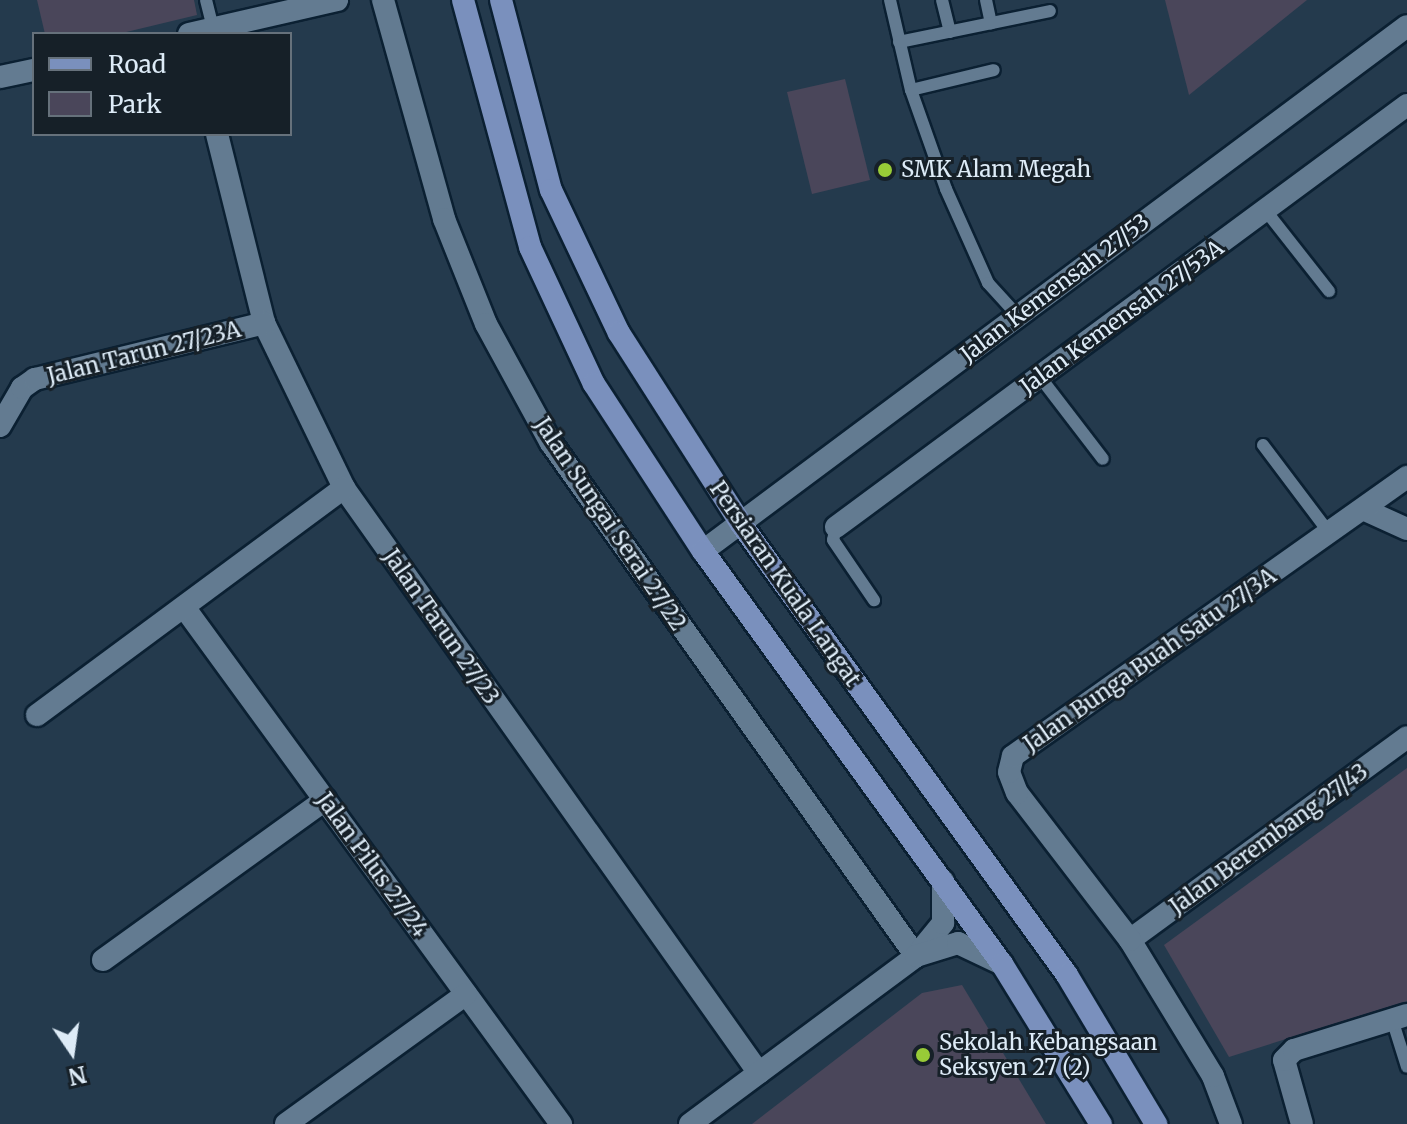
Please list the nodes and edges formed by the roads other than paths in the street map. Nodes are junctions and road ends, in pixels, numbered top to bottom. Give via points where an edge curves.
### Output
1 (206, 0) edge
2 (334, 0) edge
3 (383, 0) edge
4 (463, 0) edge
5 (501, 0) edge
6 (890, 0) edge
7 (942, 0) edge
8 (986, 0) edge
9 (1050, 11) dead end
10 (991, 23) junction
11 (1407, 26) edge
12 (196, 32) edge
13 (950, 32) junction
14 (899, 42) junction
15 (32, 70) edge
16 (994, 70) dead end
17 (0, 77) edge
18 (911, 90) junction
19 (1407, 105) edge
20 (217, 136) edge
21 (1266, 211) junction
22 (1329, 291) dead end
23 (1018, 316) junction
24 (264, 323) junction
25 (1040, 377) junction
26 (0, 426) edge
27 (1263, 445) dead end
28 (1103, 459) dead end
29 (1407, 477) edge
30 (344, 488) junction
31 (1365, 510) junction
32 (741, 524) junction
33 (836, 527) joint
34 (1407, 529) edge
35 (1330, 534) junction
36 (703, 551) junction
37 (874, 600) dead end
38 (184, 607) junction
39 (37, 715) dead end
40 (1407, 737) edge
41 (325, 800) junction
42 (943, 881) junction
43 (1130, 940) junction
44 (916, 956) junction
45 (103, 960) dead end
46 (1002, 964) junction
47 (466, 994) junction
48 (1399, 1017) edge
49 (1407, 1067) edge
50 (759, 1073) junction
51 (286, 1124) edge
52 (561, 1124) edge
53 (690, 1124) edge
54 (1101, 1124) edge
55 (1156, 1124) edge
56 (1231, 1124) edge
57 (1302, 1124) edge

1 - 12 lane
2 - 12 street
3 - 44 street, Jalan Sungai Serai 27/22 via 444,219 486,324 551,443
4 - 36 main road, Persiaran Kuala Langat via 504,165 536,260 594,384
5 - 32 main road, Persiaran Kuala Langat via 551,190 582,260 619,333
6 - 14 lane
7 - 13 lane
8 - 10 lane
9 - 10 lane
10 - 13 lane
11 - 23 street, Jalan Kemensah 27/53
13 - 14 lane
14 - 18 lane
15 - 17 street
16 - 18 lane
18 - 23 lane via 946,189 988,283
19 - 21 street, Jalan Kemensah 27/53A
20 - 24 street, Jalan Tarun 27/23
21 - 22 lane
21 - 25 street, Jalan Kemensah 27/53A
23 - 32 street, Jalan Kemensah 27/53
24 - 26 street, Jalan Tarun 27/23A via 35,379 22,388
24 - 30 street, Jalan Tarun 27/23
25 - 28 lane
25 - 33 street, Jalan Kemensah 27/53A
27 - 35 lane
29 - 31 street, Jalan Bunga Buah Satu 27/3A
30 - 38 street
30 - 50 street, Jalan Tarun 27/23
31 - 34 street
31 - 35 street, Jalan Bunga Buah Satu 27/3A
32 - 36 street, Jalan Kemensah 27/53
32 - 55 main road, Persiaran Kuala Langat via 1067,975
33 - 37 lane via 833,540
35 - 43 street, Jalan Bunga Buah Satu 27/3A via 1013,756 1009,772 1017,793
36 - 42 main road, Persiaran Kuala Langat
38 - 39 street
38 - 41 street, Jalan Pilus 27/24
40 - 43 street, Jalan Berembang 27/43
41 - 45 street
41 - 47 street, Jalan Pilus 27/24
42 - 44 street via 943,923
42 - 46 main road, Persiaran Kuala Langat
43 - 56 street, Jalan Bunga Buah Satu 27/3A via 1213,1076
44 - 46 street via 958,943
44 - 50 street
46 - 54 main road, Persiaran Kuala Langat
47 - 51 street
47 - 52 street, Jalan Pilus 27/24
48 - 49 lane
48 - 57 street via 1294,1050 1284,1060
50 - 53 street

